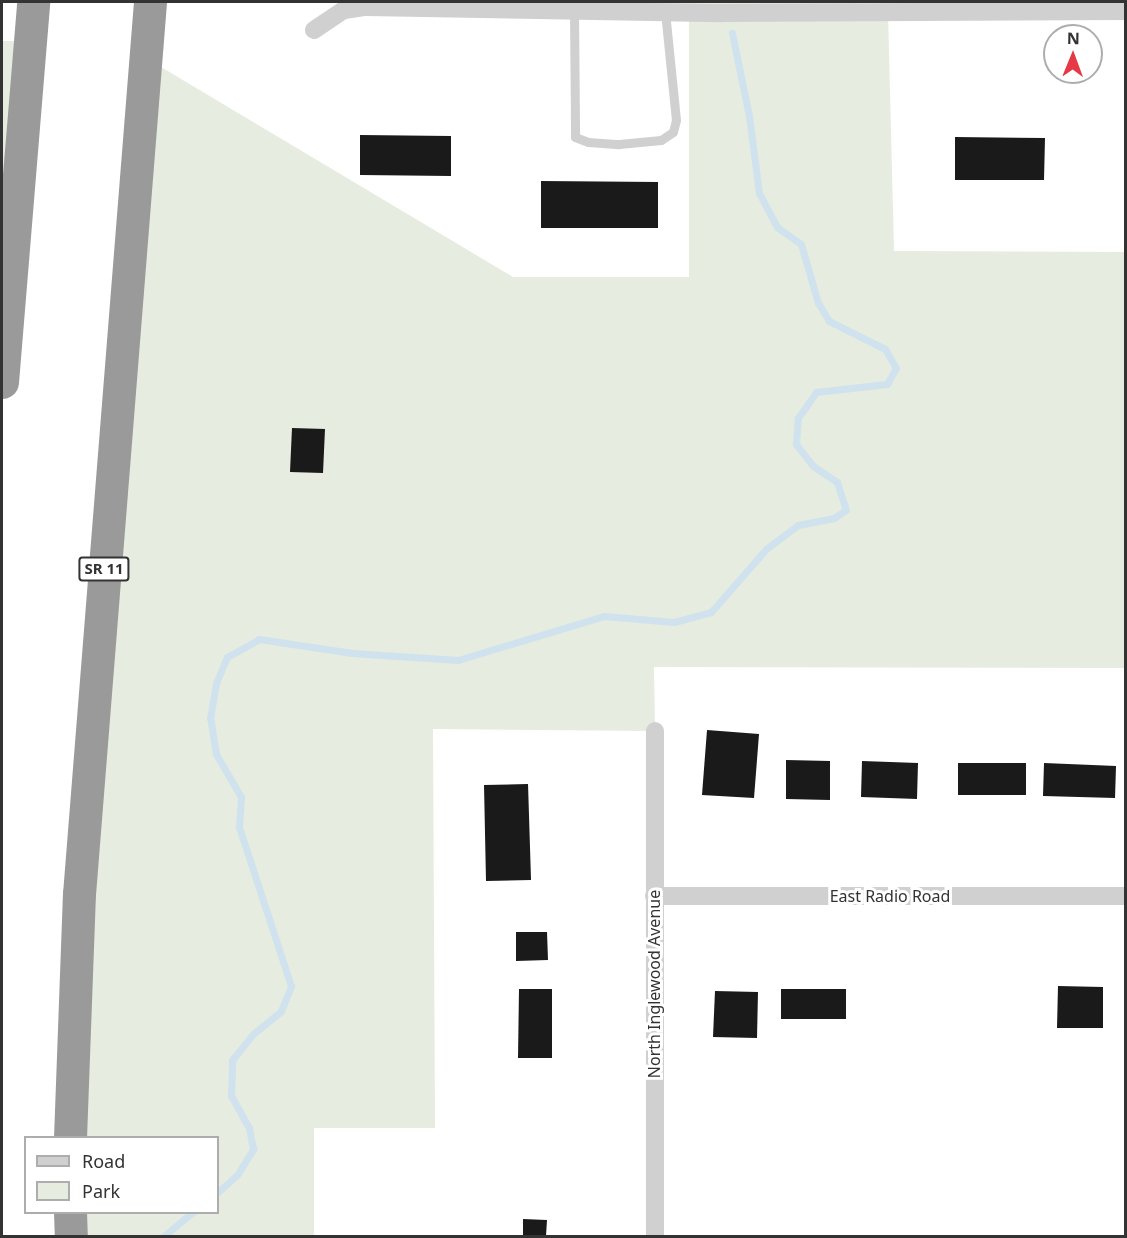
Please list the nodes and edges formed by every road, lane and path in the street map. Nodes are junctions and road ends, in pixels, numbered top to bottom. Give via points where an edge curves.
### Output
1 (33, 2) edge
2 (150, 2) edge
3 (574, 10) junction
4 (1125, 11) edge
5 (665, 12) junction
6 (314, 30) dead end
7 (2, 382) edge
8 (654, 731) dead end
9 (654, 896) junction
10 (1125, 896) edge
11 (70, 1136) edge
12 (70, 1214) edge
13 (71, 1236) edge
14 (655, 1236) edge

1 - 7 highway
2 - 11 highway, SR 11 via 79,894
3 - 5 street
3 - 5 lane via 575,136 588,142 619,144 661,140 673,132
3 - 6 street via 366,7 344,10
4 - 5 street
8 - 9 street, North Inglewood Avenue
9 - 10 street, East Radio Road
9 - 14 street, North Inglewood Avenue
12 - 13 highway

